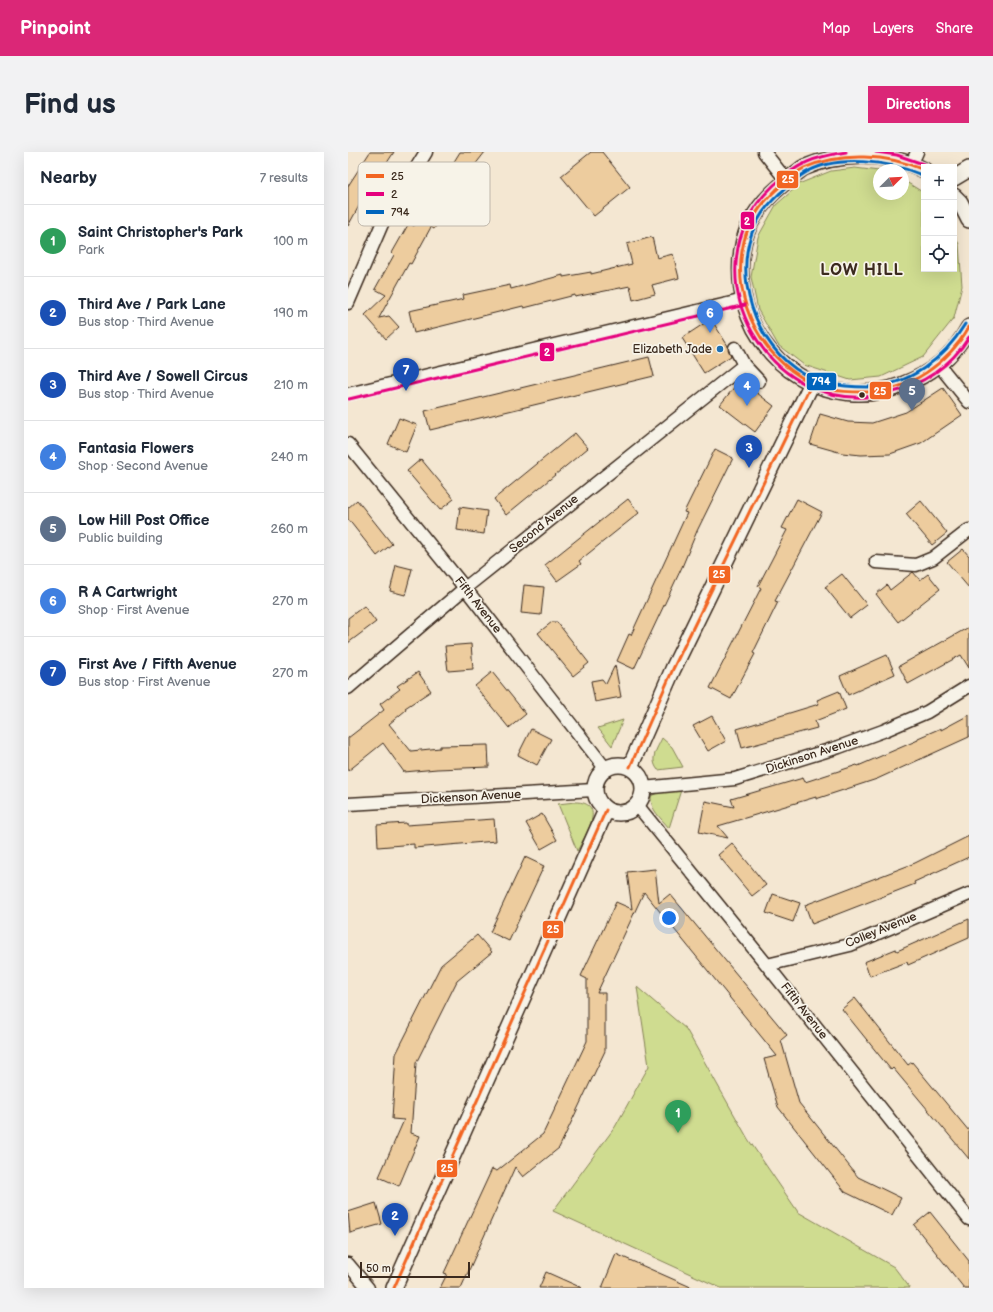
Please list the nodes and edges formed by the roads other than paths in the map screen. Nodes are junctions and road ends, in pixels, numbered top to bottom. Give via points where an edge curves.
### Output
1 (426, 152) edge
2 (764, 152) edge
3 (420, 162) edge
4 (918, 162) edge
5 (969, 169) edge
6 (957, 176) edge
7 (786, 180) junction
8 (961, 197) edge
9 (969, 220) edge
10 (381, 226) edge
11 (744, 300) junction
12 (348, 303) edge
13 (969, 327) edge
14 (735, 348) dead end
15 (744, 365) junction
16 (939, 365) junction
17 (759, 381) dead end
18 (812, 383) junction
19 (348, 394) edge
20 (969, 402) edge
21 (348, 444) edge
22 (969, 530) edge
23 (876, 562) dead end
24 (465, 588) junction
25 (969, 686) edge
26 (348, 688) edge
27 (630, 767) junction
28 (605, 768) junction
29 (643, 788) junction
30 (594, 790) junction
31 (348, 804) edge
32 (637, 805) junction
33 (606, 810) junction
34 (969, 894) edge
35 (767, 965) junction
36 (969, 1219) edge
37 (348, 1264) edge
38 (368, 1288) edge
39 (394, 1288) edge

1 - 3 street
2 - 7 street
4 - 7 street via 874,152 840,154 806,166
5 - 6 street
7 - 11 street via 769,196 750,225 741,258 740,278
8 - 9 street
10 - 12 street
11 - 18 street via 752,326 771,353 796,375
11 - 19 street
13 - 16 street via 953,351
14 - 15 street
15 - 17 street
15 - 24 street, Second Avenue
16 - 18 street via 926,375 908,383 872,394 832,390
16 - 20 street
18 - 27 street via 673,669
21 - 24 street, Fifth Avenue
22 - 23 street via 933,558 916,565
24 - 26 street, Second Avenue
24 - 28 street, Fifth Avenue
25 - 29 street, Dickinson Avenue via 927,712 839,748 735,779
27 - 28 street via 618,764
27 - 29 street via 639,776
28 - 30 street via 597,778
29 - 32 street via 641,800
30 - 31 street, Dickenson Avenue
30 - 33 street via 596,798
32 - 33 street via 631,811 623,813
32 - 35 street, Fifth Avenue
33 - 39 street
34 - 35 street, Colley Avenue via 850,945
35 - 36 street, Fifth Avenue
37 - 38 street

